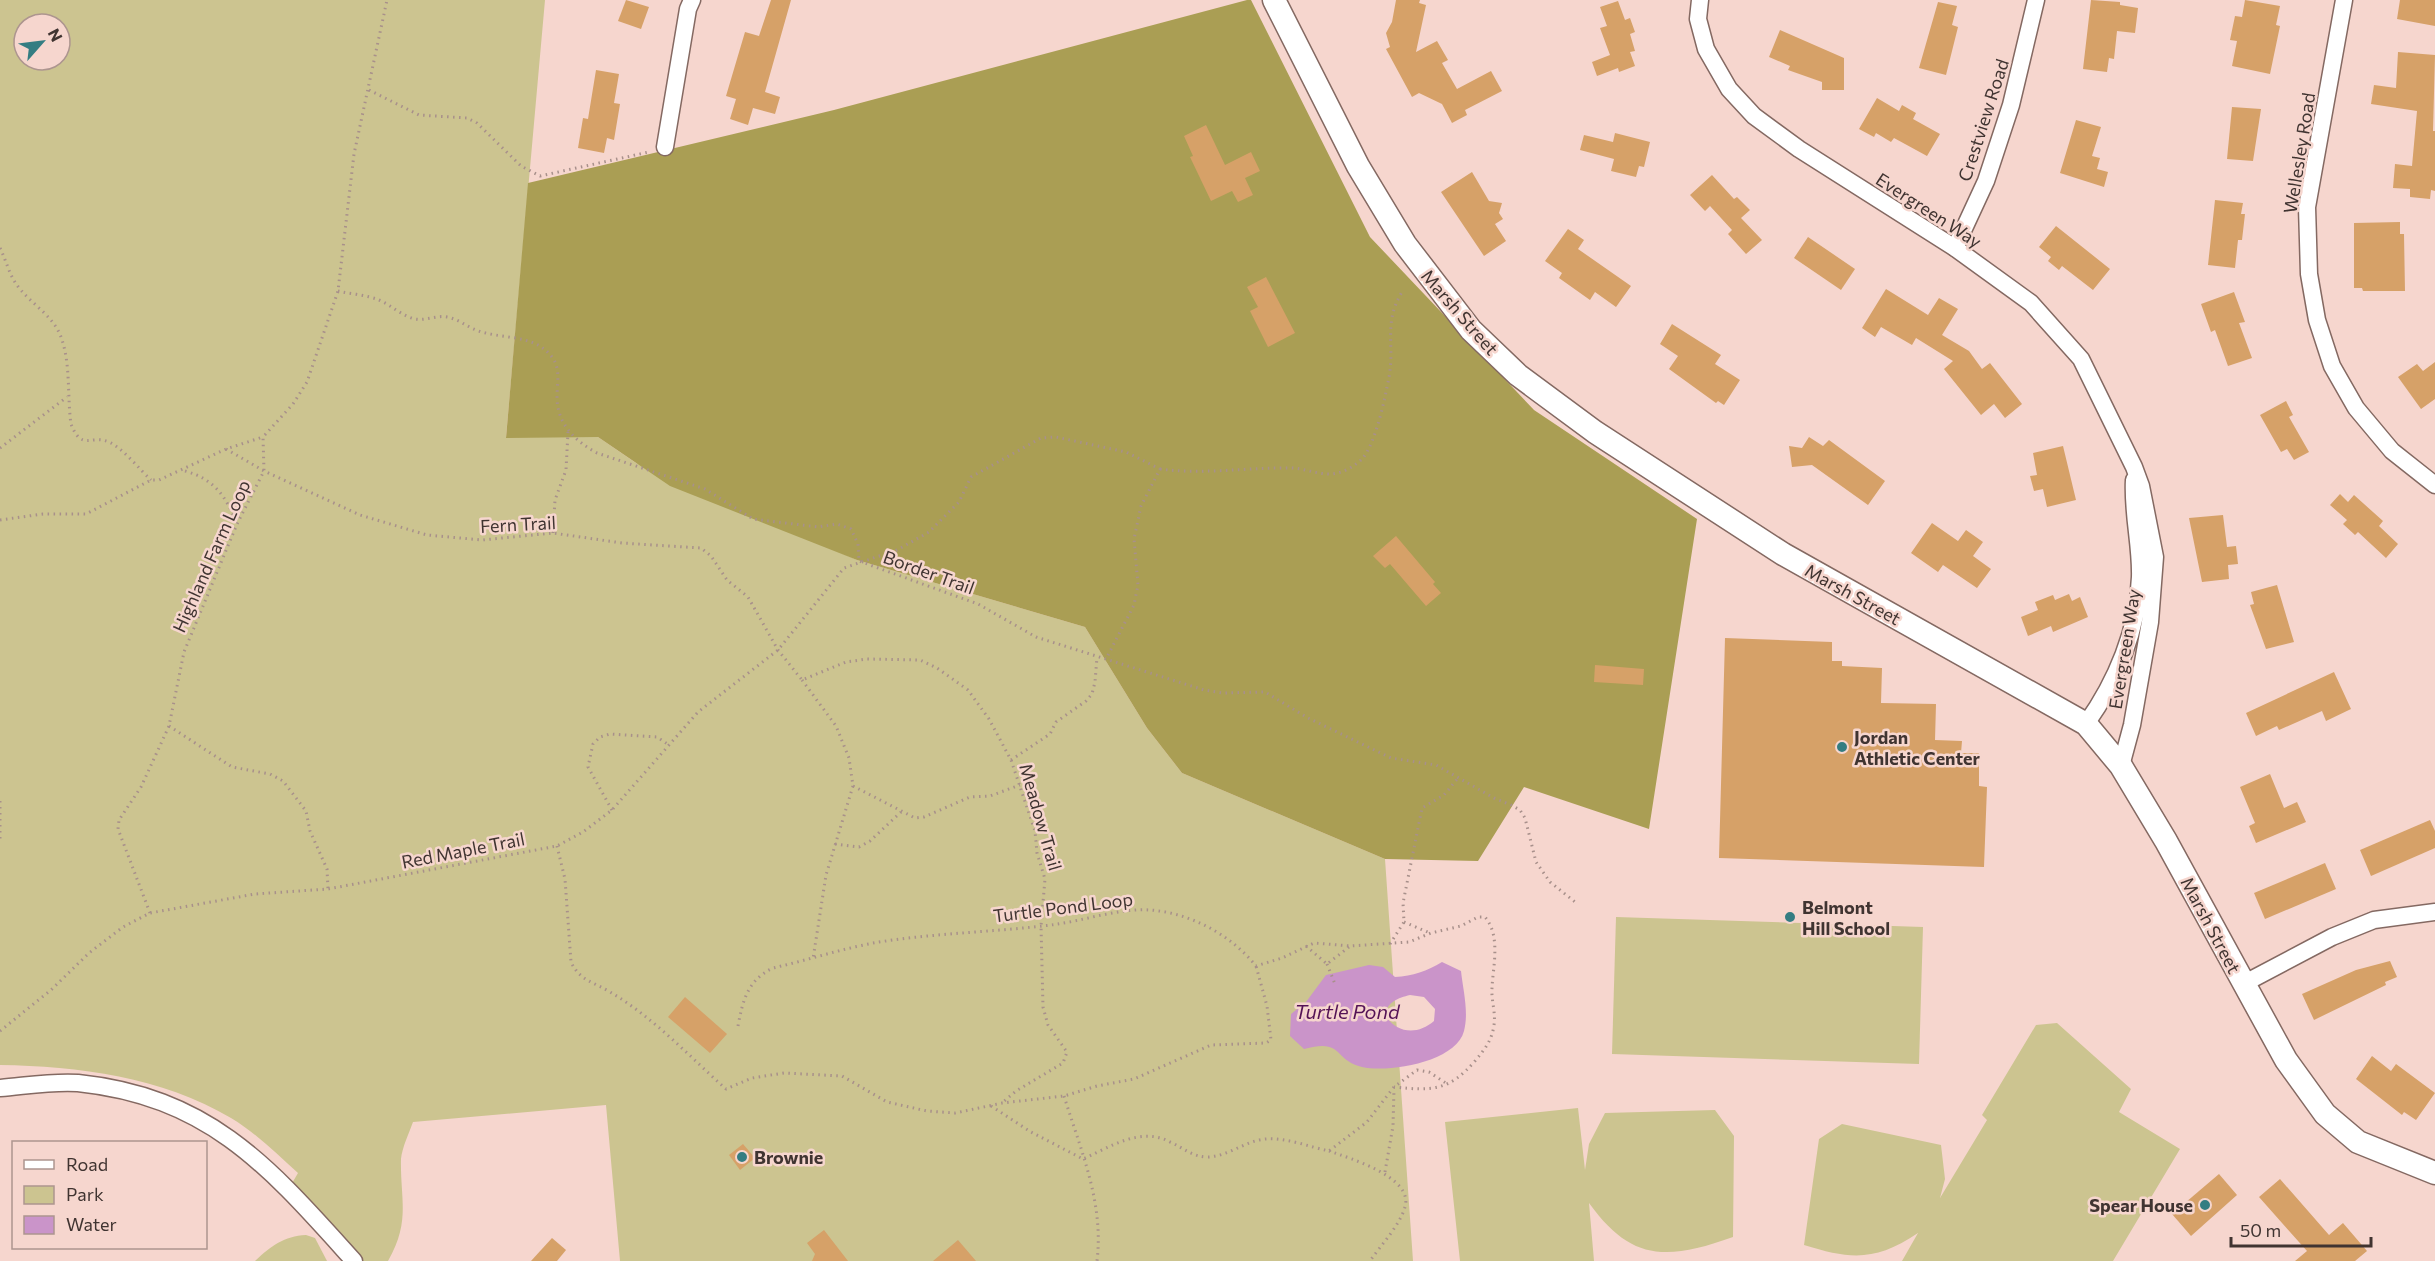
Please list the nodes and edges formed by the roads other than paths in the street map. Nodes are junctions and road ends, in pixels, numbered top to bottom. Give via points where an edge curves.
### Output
1 (692, 0) edge
2 (1274, 0) edge
3 (1700, 0) edge
4 (2036, 0) edge
5 (2344, 0) edge
6 (665, 147) road end
7 (1955, 248) junction
8 (2134, 467) junction
9 (2435, 485) edge
10 (2086, 724) junction
11 (2121, 766) junction
12 (2435, 912) edge
13 (2243, 984) junction
14 (0, 1088) edge
15 (2435, 1173) edge
16 (354, 1261) edge

1 - 6 street
2 - 10 street, Marsh Street via 1358,166 1405,244 1471,330 1513,371 1595,432 1783,554
3 - 7 street, Evergreen Way via 1698,19 1706,49 1729,89 1754,116
4 - 7 street, Crestview Road via 2011,105 1986,181
5 - 9 street, Wellesley Road via 2307,207 2309,274 2317,320 2332,366 2356,408 2392,452
7 - 8 street, Evergreen Way via 2031,303 2081,359
8 - 10 street, Evergreen Way via 2133,506 2140,577 2134,614 2113,679
8 - 11 street, Evergreen Way via 2156,557 2150,622
10 - 11 street, Marsh Street
11 - 13 street, Marsh Street
12 - 13 street via 2374,920 2332,937
13 - 15 street, Marsh Street via 2286,1060 2325,1114 2358,1142
14 - 16 street via 76,1083 140,1094 190,1112 233,1140 288,1188

